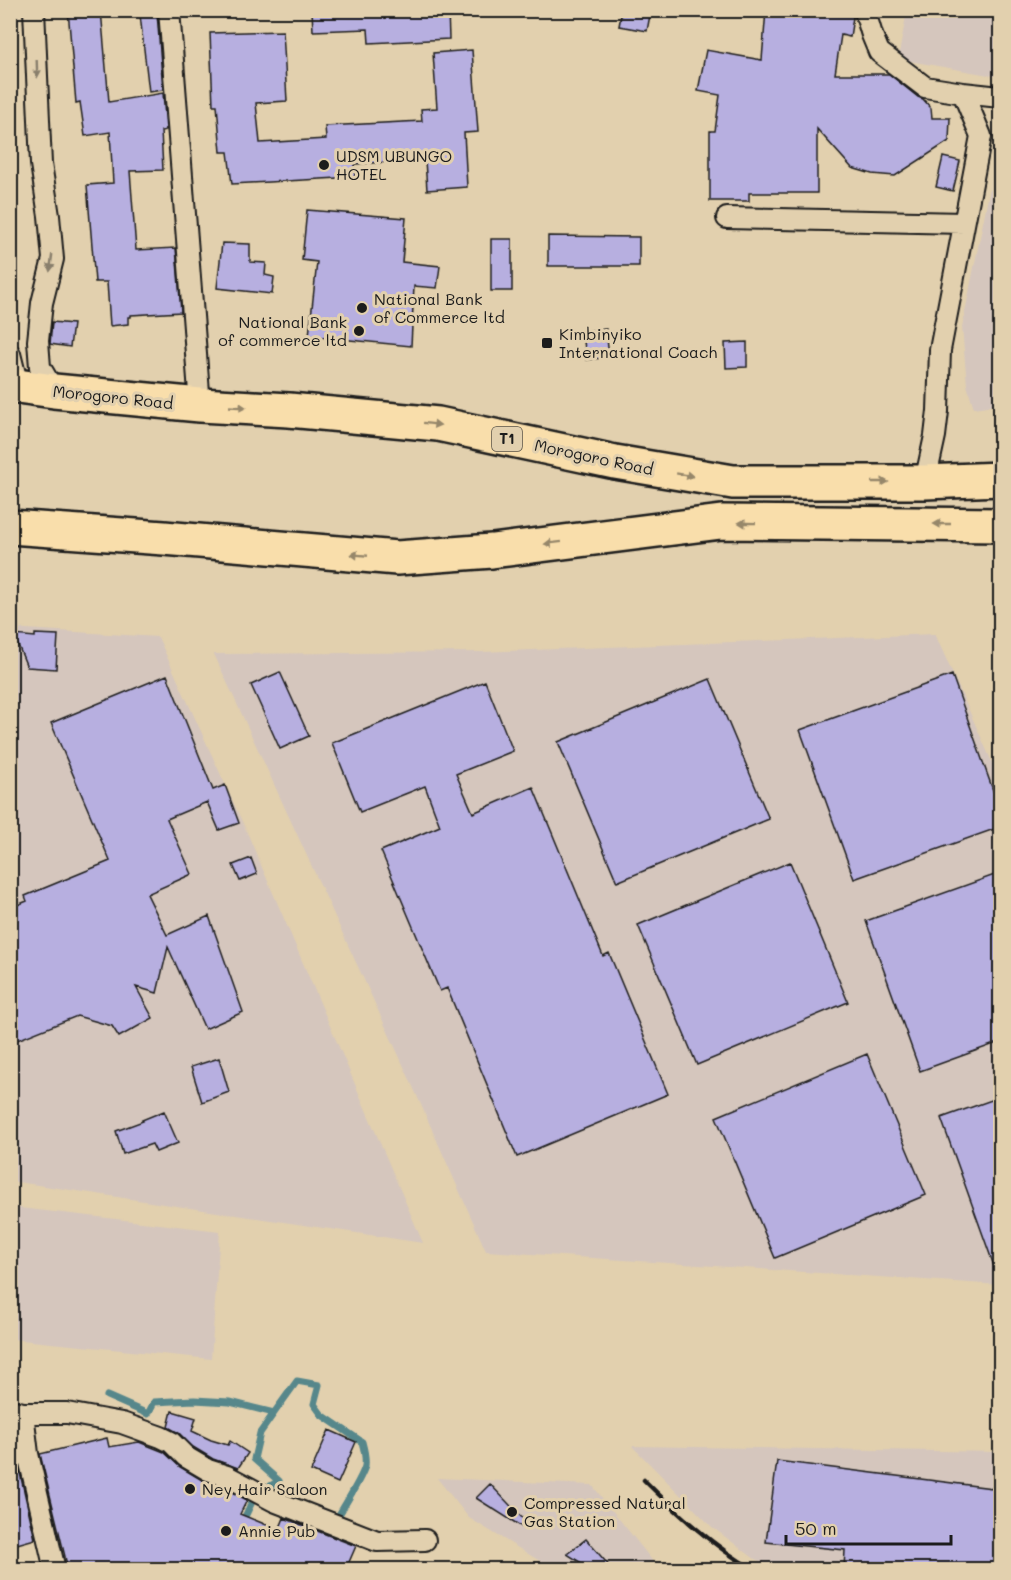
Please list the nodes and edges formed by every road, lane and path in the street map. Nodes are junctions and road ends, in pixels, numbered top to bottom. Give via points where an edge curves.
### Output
1 (34, 10) edge
2 (170, 10) edge
3 (866, 10) edge
4 (963, 93) junction
5 (1000, 98) edge
6 (727, 218) dead end
7 (964, 223) junction
8 (13, 379) edge
9 (54, 391) junction
10 (200, 405) junction
11 (1000, 479) edge
12 (925, 482) junction
13 (1000, 525) edge
14 (10, 527) edge
15 (17, 1411) edge
16 (424, 1540) dead end
17 (55, 1569) edge

1 -> 9 street via 41,164 53,259 38,341 40,367
2 - 10 street
3 - 4 street via 879,52 925,87
4 - 5 street
4 - 7 street via 981,136
6 - 7 street
7 - 12 street via 940,350 938,411
8 - 9 highway, Morogoro Road / T1
9 - 10 highway, Morogoro Road / T1
10 -> 12 highway, Morogoro Road / T1 via 438,424 615,462 733,482
11 - 12 highway, Morogoro Road / T1
13 -> 14 highway via 721,522 492,551 397,558
15 - 16 street via 67,1413 123,1423 161,1437 208,1470 274,1501 377,1541
15 - 17 street

